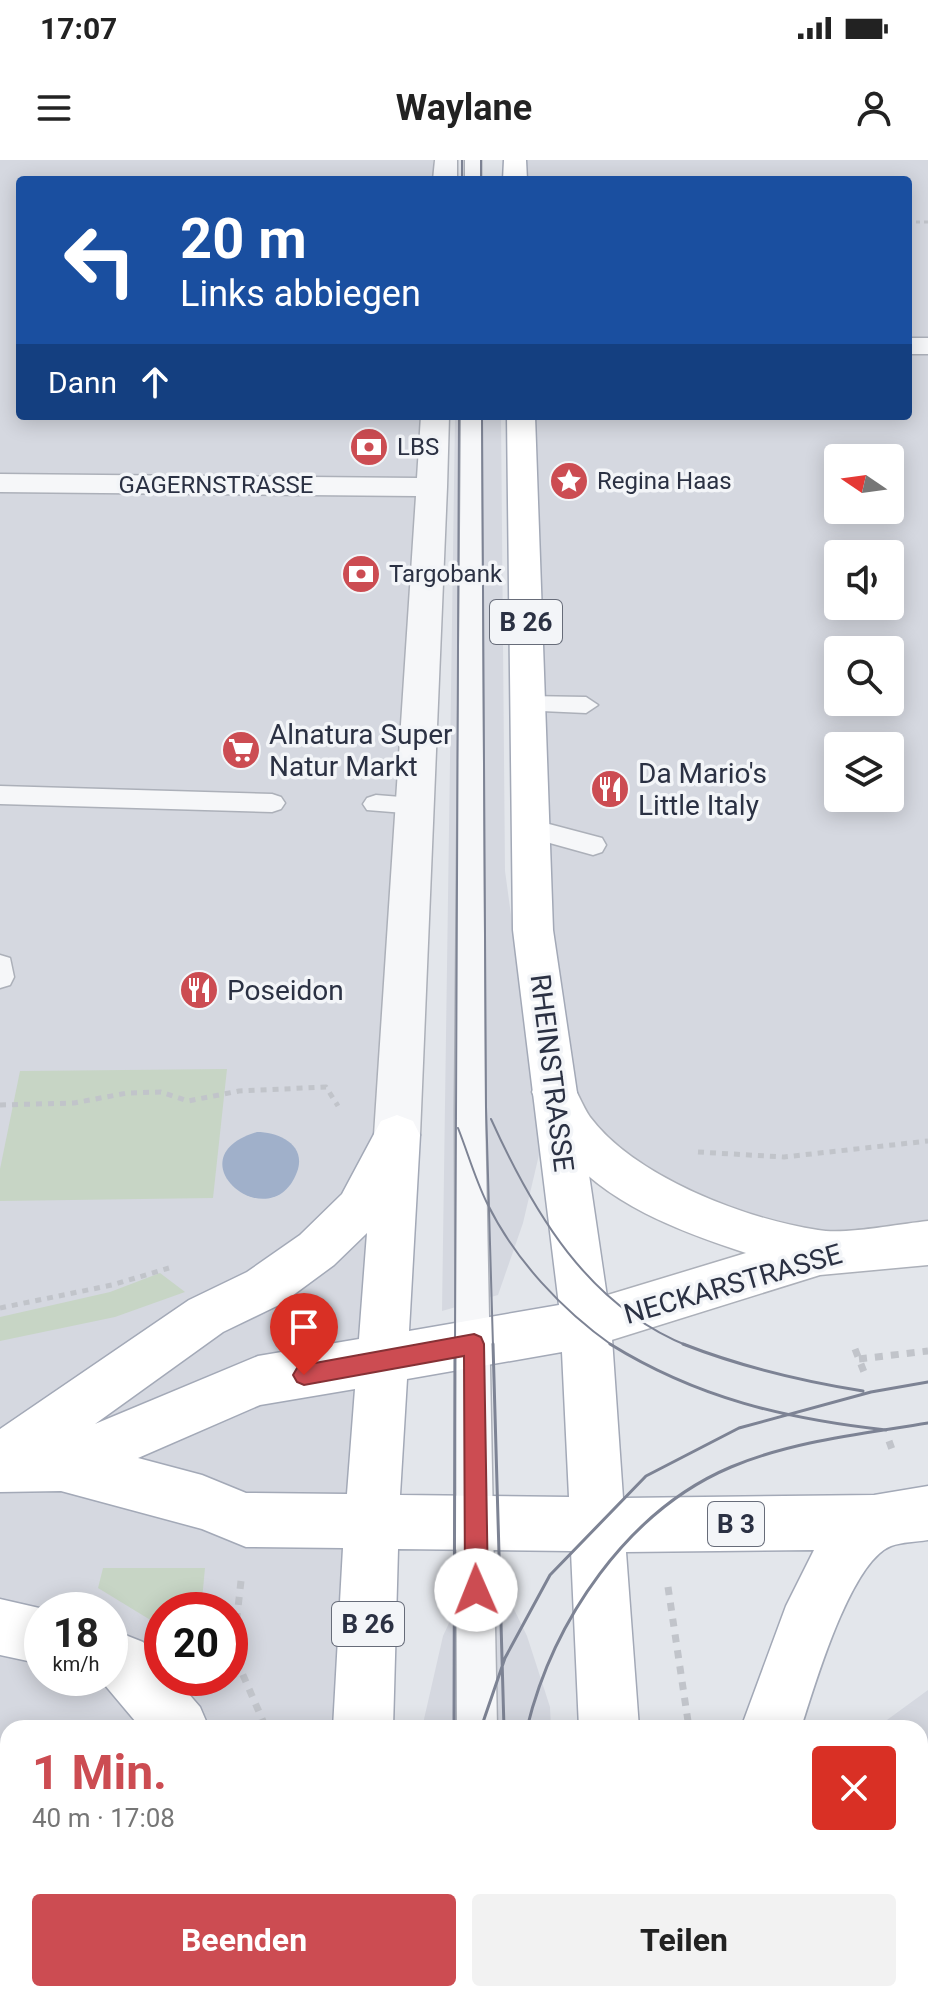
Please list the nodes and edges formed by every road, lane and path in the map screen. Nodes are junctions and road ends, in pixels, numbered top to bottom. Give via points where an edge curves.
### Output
1 (435, 420) edge
2 (471, 420) edge
3 (521, 420) edge
4 (0, 483) edge
5 (432, 487) junction
6 (527, 704) junction
7 (586, 705) dead end
8 (0, 795) edge
9 (272, 803) dead end
10 (376, 804) dead end
11 (417, 805) junction
12 (530, 828) junction
13 (593, 845) dead end
14 (0, 966) edge
15 (0, 977) edge
16 (554, 1092) junction
17 (0, 1105) edge
18 (341, 1110) dead end
19 (397, 1135) junction
20 (928, 1141) edge
21 (686, 1147) dead end
22 (928, 1243) edge
23 (820, 1253) junction
24 (184, 1263) dead end
25 (0, 1308) edge
26 (586, 1324) junction
27 (474, 1344) junction
28 (855, 1349) dead end
29 (928, 1351) edge
30 (859, 1359) junction
31 (384, 1360) junction
32 (864, 1372) dead end
33 (0, 1463) edge
34 (61, 1465) junction
35 (928, 1513) edge
36 (372, 1520) junction
37 (475, 1522) junction
38 (874, 1522) junction
39 (597, 1524) junction
40 (242, 1568) dead end
41 (0, 1627) edge
42 (24, 1632) edge
43 (128, 1668) edge
44 (172, 1720) edge
45 (263, 1720) edge
46 (363, 1720) edge
47 (477, 1720) edge
48 (609, 1720) edge
49 (774, 1720) edge

1 - 5 street
2 - 27 lane
3 - 6 main road, RHEINSTRASSE / B 26
4 - 5 street, GAGERNSTRASSE
5 - 11 street
6 - 7 lane
6 - 12 main road, RHEINSTRASSE / B 26
8 - 9 lane
10 - 11 lane
11 - 19 street
12 - 13 lane
12 - 16 main road, RHEINSTRASSE / B 26 via 533,930
14 - 15 lane
16 - 23 main road via 577,1134 618,1170 662,1198 727,1227
16 - 26 main road, RHEINSTRASSE / B 26
17 - 18 path via 161,1092 188,1101 239,1091 326,1087
19 - 31 main road
19 - 33 main road via 359,1209 317,1250 264,1288 206,1316
20 - 21 path via 784,1157
22 - 23 main road, NECKARSTRASSE / B 3
23 - 26 main road, NECKARSTRASSE / B 3
24 - 25 path via 112,1285
26 - 27 main road, B 3
26 - 39 main road, RHEINSTRASSE / B 26
27 - 31 main road, B 3
27 - 37 lane
28 - 30 path
29 - 30 path
30 - 32 path
31 - 34 main road, B 3 via 258,1381
31 - 36 main road
33 - 34 main road, B 3
34 - 36 main road, B 3 via 202,1502 246,1520
35 - 38 main road, B 3
36 - 37 main road, B 3
36 - 46 main road, B 26
37 - 39 main road, B 3
37 - 47 lane
38 - 39 main road, B 3
38 - 49 main road via 838,1562 814,1606
39 - 48 main road, RHEINSTRASSE / B 26
40 - 45 path via 233,1652
41 - 42 main road
43 - 44 main road

